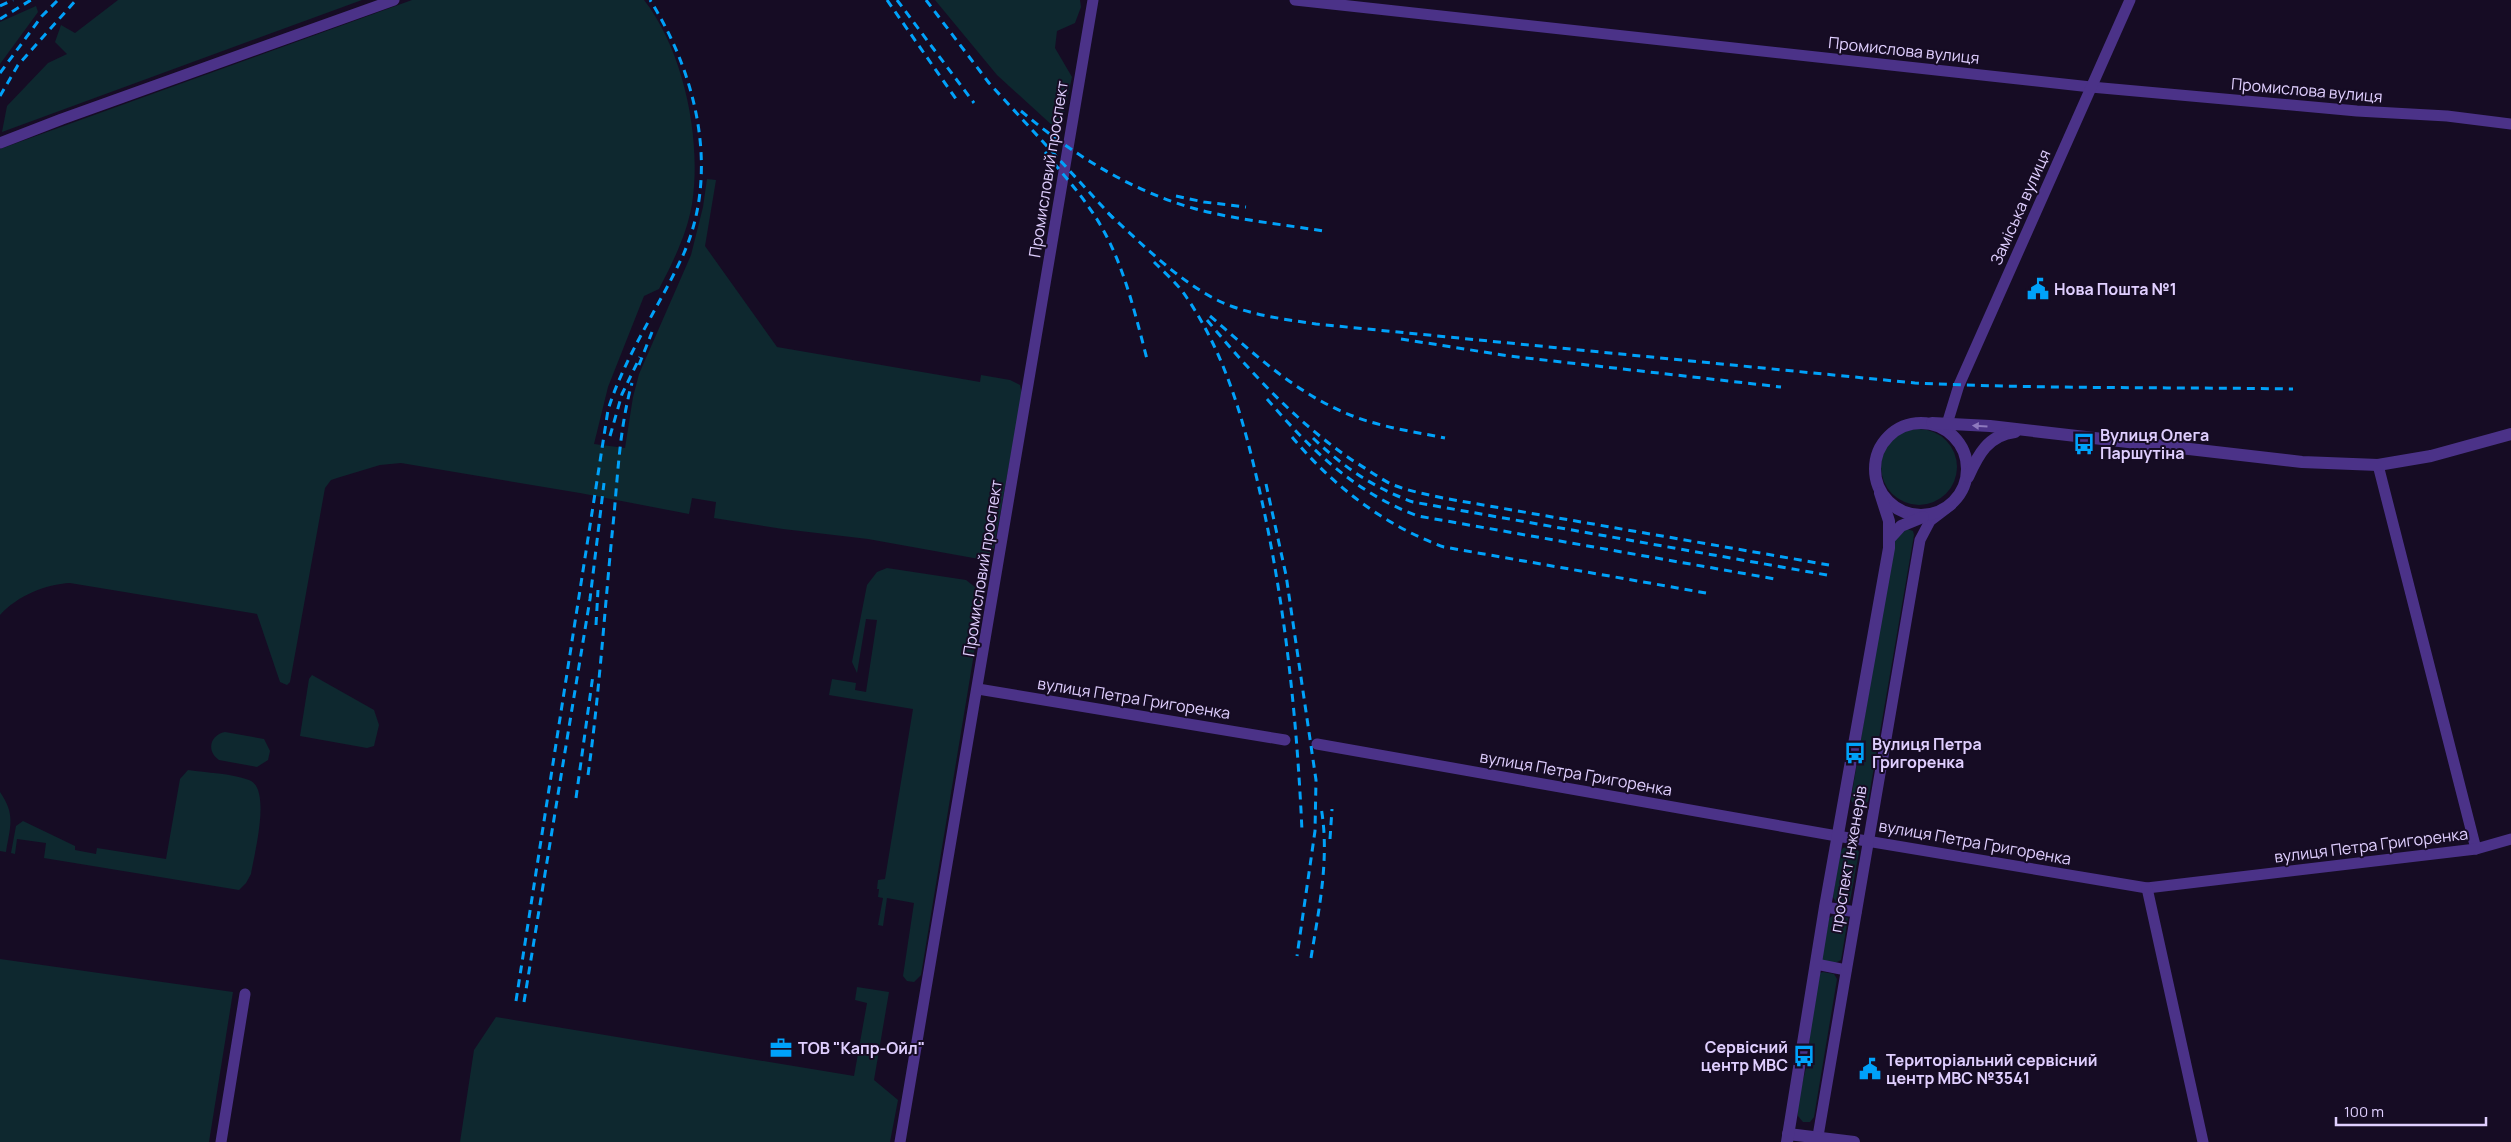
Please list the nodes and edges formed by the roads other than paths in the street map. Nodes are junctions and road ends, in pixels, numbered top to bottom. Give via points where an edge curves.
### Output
1 (394, 0) edge
2 (1093, 0) edge
3 (1295, 0) edge
4 (2130, 0) edge
5 (2091, 87) junction
6 (2511, 124) edge
7 (0, 143) edge
8 (1947, 427) junction
9 (2027, 430) junction
10 (2511, 434) edge
11 (2378, 465) junction
12 (1965, 484) junction
13 (1880, 493) junction
14 (1951, 505) junction
15 (1928, 515) junction
16 (1890, 538) junction
17 (978, 689) junction
18 (1285, 740) dead end
19 (1317, 744) dead end
20 (1837, 836) junction
21 (2511, 839) edge
22 (1868, 841) junction
23 (2476, 849) junction
24 (2147, 888) junction
25 (1824, 907) junction
26 (1856, 912) junction
27 (1816, 964) junction
28 (1846, 970) junction
29 (245, 994) dead end
30 (1788, 1138) edge
31 (1817, 1140) edge
32 (221, 1142) edge
33 (900, 1142) edge
34 (1854, 1142) edge
35 (2203, 1142) edge

1 - 7 street
2 - 17 street, Промисловий проспект
3 - 5 street, Промислова вулиця
4 - 5 street, Заміська вулиця
5 - 6 street, Промислова вулиця
5 - 8 street, Заміська вулиця via 1960,385
9 -> 8 street
8 - 12 street via 1964,454 1967,468
8 - 13 street via 1919,422 1902,426 1888,436 1878,449 1874,466
9 - 11 street via 2273,459
9 - 12 street via 2010,432 1989,442 1980,452
10 - 11 street via 2431,456
11 - 23 street
12 - 14 street
13 - 15 street via 1900,511 1917,516
13 - 16 street, проспект Інженерів via 1887,512
14 - 15 street
14 - 22 street, проспект Інженерів via 1930,521 1920,540
15 - 16 street via 1901,526
16 - 20 street, проспект Інженерів
17 - 18 street, вулиця Петра Григоренка
17 - 33 street, Промисловий проспект
19 - 20 street, вулиця Петра Григоренка
20 - 22 street, вулиця Петра Григоренка
20 - 25 street, проспект Інженерів
21 - 23 street, вулиця Петра Григоренка
22 - 24 street, вулиця Петра Григоренка
22 - 26 street, проспект Інженерів
23 - 24 street, вулиця Петра Григоренка
24 - 35 street
25 - 26 street
25 - 27 street, проспект Інженерів
26 - 28 street, проспект Інженерів
27 - 28 street
27 - 30 street, проспект Інженерів
28 - 31 street, проспект Інженерів
29 - 32 street
30 - 31 street
31 - 34 street

